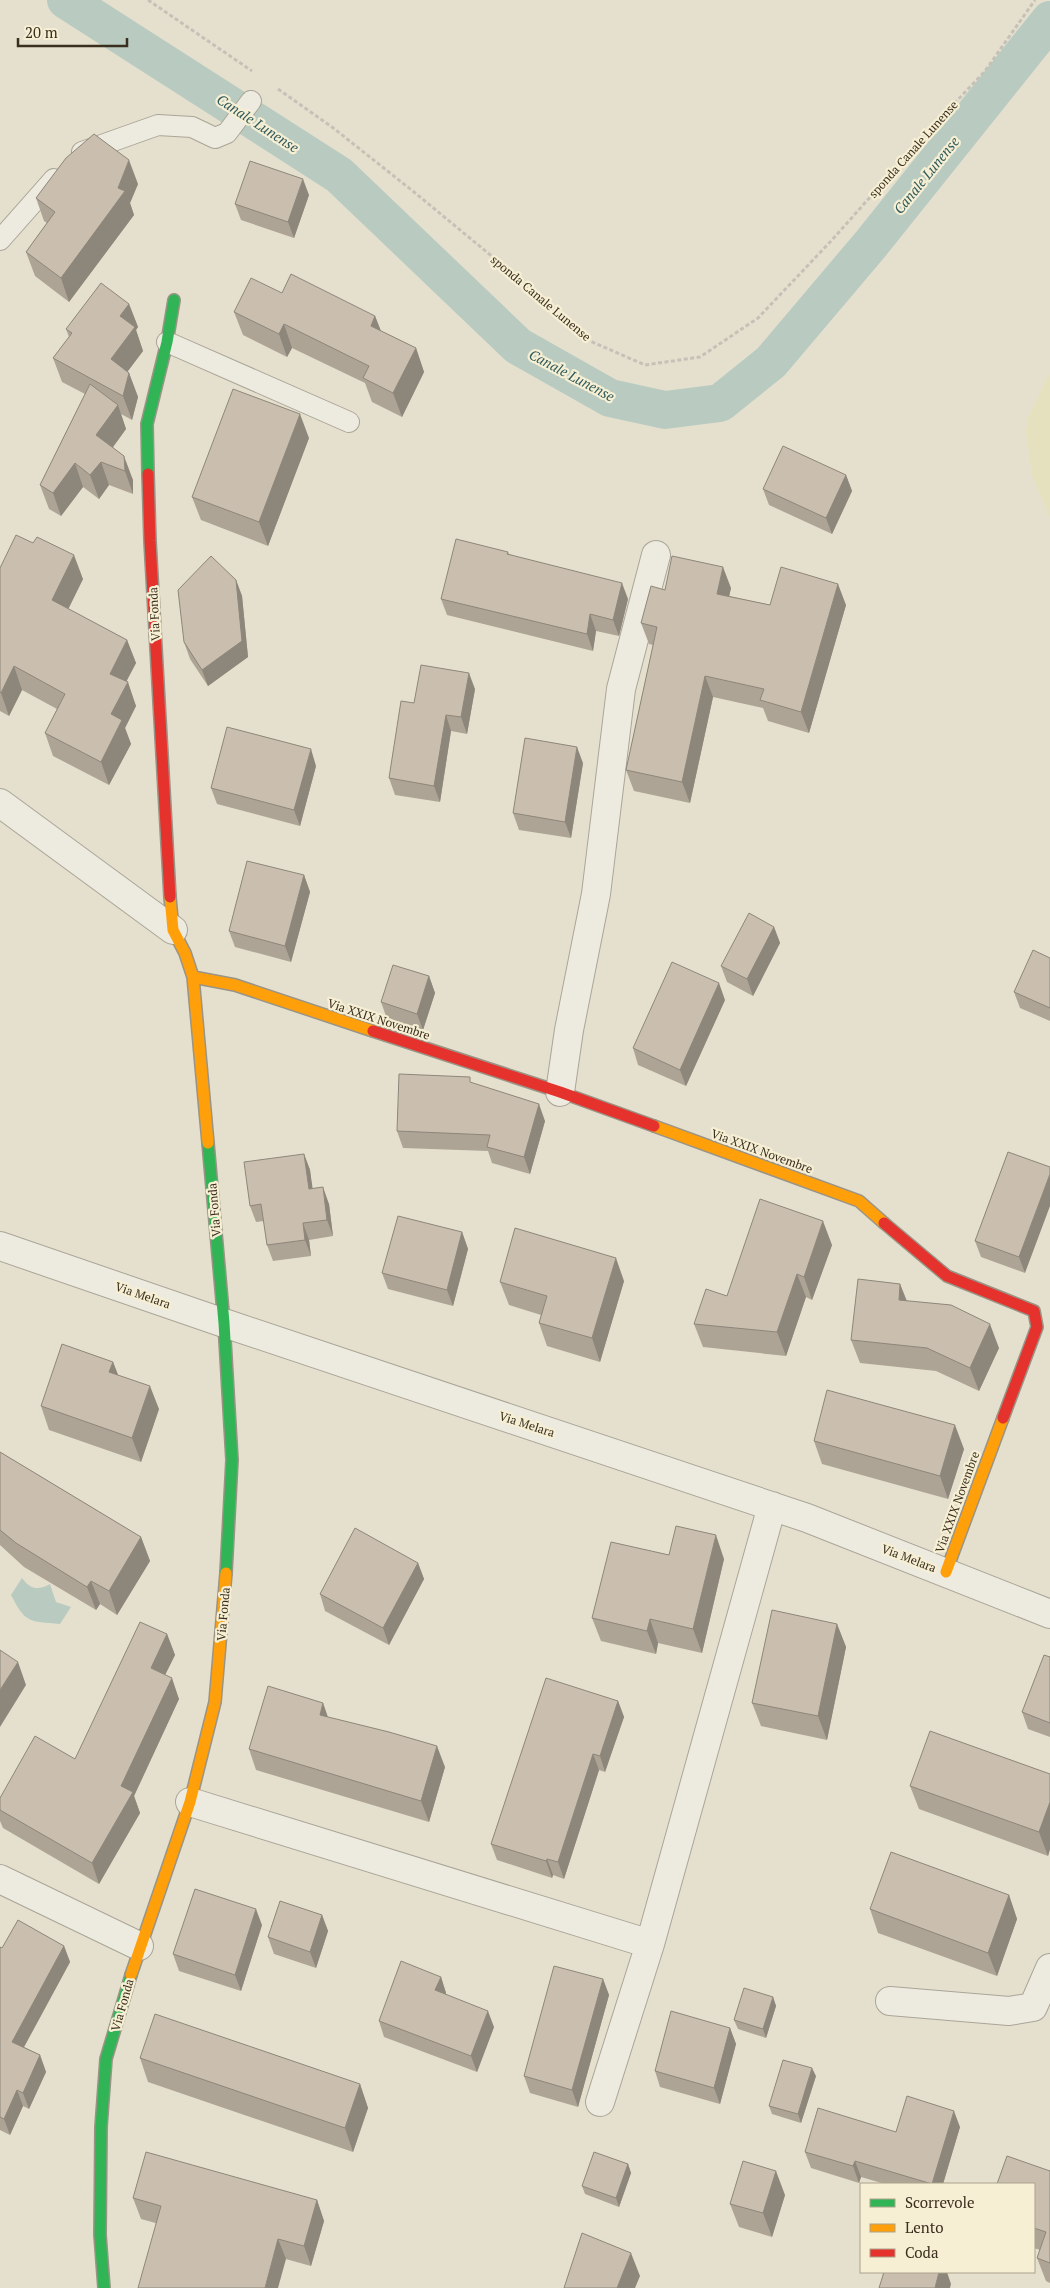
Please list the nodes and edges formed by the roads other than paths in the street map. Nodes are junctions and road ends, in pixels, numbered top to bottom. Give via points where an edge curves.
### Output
1 (251, 101) dead end
2 (0, 240) edge
3 (174, 300) dead end
4 (167, 342) junction
5 (348, 422) dead end
6 (656, 555) dead end
7 (0, 802) edge
8 (173, 930) junction
9 (193, 976) junction
10 (560, 1092) junction
11 (0, 1246) edge
12 (224, 1323) junction
13 (772, 1506) junction
14 (946, 1572) junction
15 (1050, 1614) edge
16 (190, 1802) junction
17 (0, 1879) edge
18 (650, 1944) junction
19 (139, 1946) junction
20 (1050, 1968) edge
21 (890, 2001) dead end
22 (600, 2102) dead end
23 (104, 2288) edge

1 - 2 lane via 227,133 215,138 192,127 158,125 76,154
3 - 4 street, Via Fonda
4 - 5 lane
4 - 8 street, Via Fonda via 147,424 150,541
6 - 10 street via 621,689 596,894
7 - 8 street, Via Fonda
8 - 9 street, Via Fonda
9 - 10 street, Via XXIX Novembre via 235,985
9 - 12 street, Via Fonda
10 - 14 street, Via XXIX Novembre via 859,1201 946,1276 1034,1312 1037,1327
11 - 12 street, Via Melara
12 - 13 street, Via Melara
12 - 16 street, Via Fonda via 232,1460 225,1601 215,1702
13 - 14 street, Via Melara
13 - 18 street
14 - 15 street, Via Melara
16 - 18 street
16 - 19 street, Via Fonda
17 - 19 street
18 - 22 street
19 - 23 street, Via Fonda via 106,2059 101,2126 100,2225
20 - 21 street via 1033,2007 1009,2011

